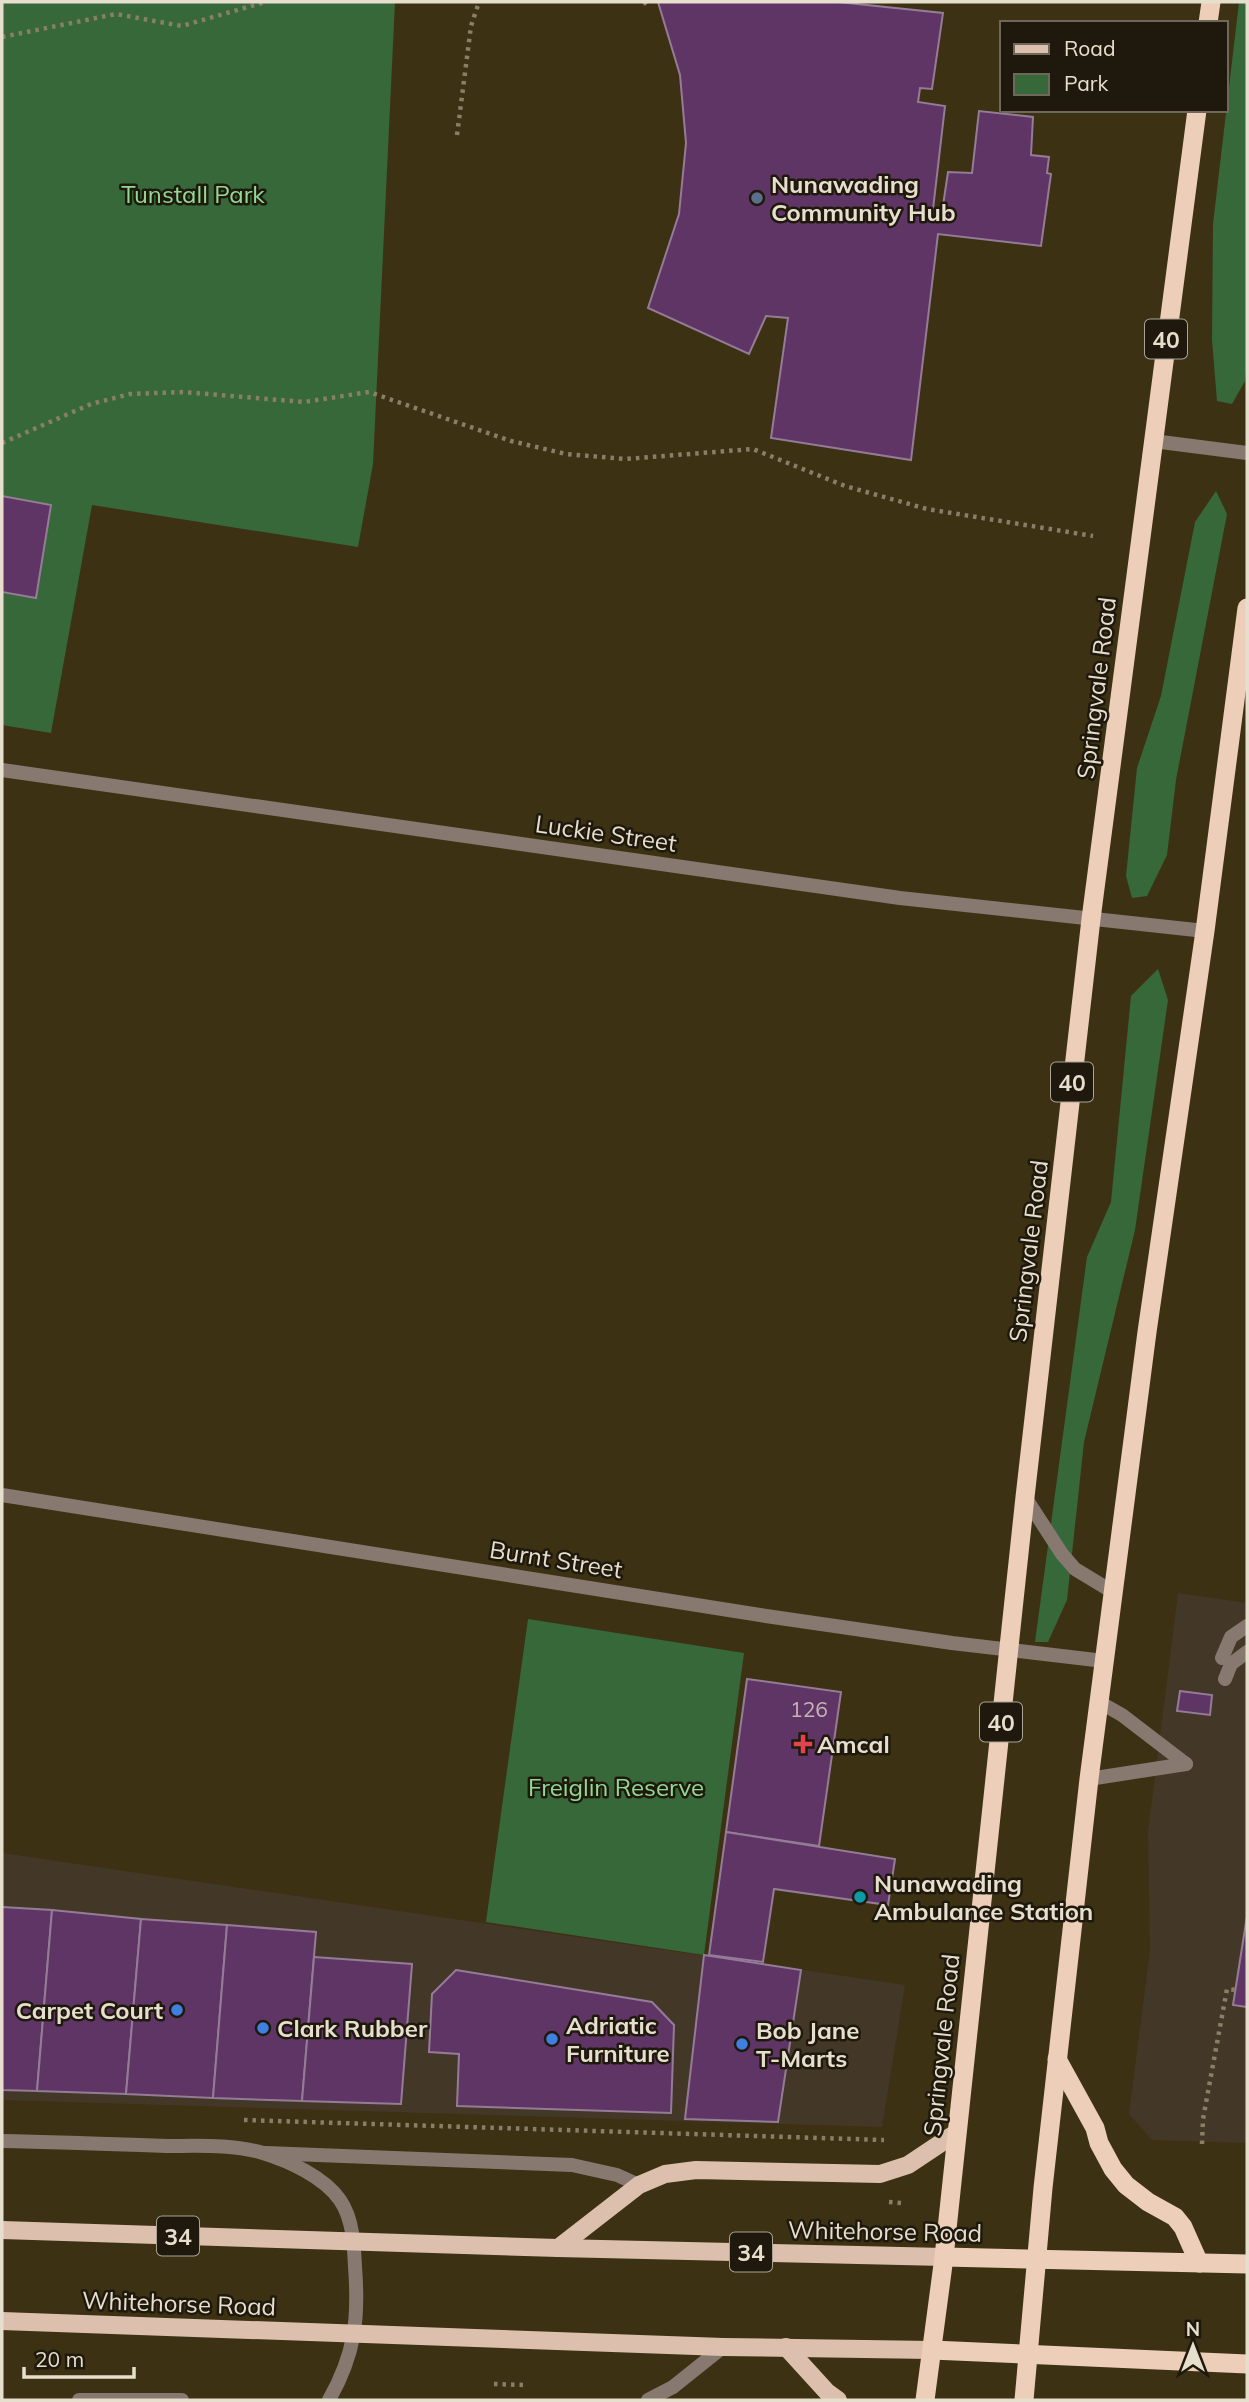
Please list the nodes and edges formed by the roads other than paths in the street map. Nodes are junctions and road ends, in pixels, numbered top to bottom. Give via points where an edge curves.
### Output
1 (1211, 2) edge
2 (1208, 21) edge
3 (1196, 112) edge
4 (1153, 441) junction
5 (1247, 453) edge
6 (1247, 608) edge
7 (2, 770) edge
8 (1091, 919) junction
9 (1205, 931) junction
10 (2, 1495) edge
11 (1025, 1497) junction
12 (1113, 1592) junction
13 (1247, 1626) edge
14 (1009, 1650) junction
15 (1247, 1651) edge
16 (1222, 1658) dead end
17 (1104, 1661) junction
18 (1225, 1679) dead end
19 (1099, 1702) junction
20 (1089, 1780) junction
21 (1057, 2059) junction
22 (956, 2133) junction
23 (2, 2141) edge
24 (261, 2152) junction
25 (639, 2185) junction
26 (2, 2230) edge
27 (353, 2242) junction
28 (558, 2248) junction
29 (944, 2257) junction
30 (1037, 2259) junction
31 (1199, 2263) junction
32 (1247, 2264) edge
33 (2, 2321) edge
34 (355, 2334) junction
35 (723, 2347) junction
36 (786, 2347) junction
37 (932, 2350) junction
38 (1030, 2355) junction
39 (1247, 2364) edge
40 (79, 2400) edge
41 (182, 2400) edge
42 (329, 2400) edge
43 (648, 2400) edge
44 (838, 2400) edge
45 (925, 2400) edge
46 (1024, 2400) edge

1 - 2 highway
3 - 4 highway, Springvale Road / 40
4 - 5 street
4 - 8 highway, Springvale Road / 40
6 - 9 highway
7 - 8 street, Luckie Street via 900,898
8 - 9 street, Luckie Street
8 - 11 highway, Springvale Road / 40
9 - 12 highway
10 - 14 street, Burnt Street
11 - 12 street via 1075,1569
11 - 14 highway, Springvale Road / 40
12 - 17 highway
13 - 16 street via 1231,1637
14 - 17 street, Burnt Street
14 - 22 highway, Springvale Road / 40
15 - 18 street via 1231,1664
17 - 19 highway
19 - 20 highway
19 - 20 street via 1186,1764
20 - 21 highway
21 - 30 highway
21 - 31 highway via 1113,2169 1126,2185 1175,2217
22 - 25 main road via 908,2165 880,2174 696,2169 665,2174
22 - 29 highway, Springvale Road / 40
23 - 24 street
24 - 25 street via 572,2165
24 - 27 street via 291,2164 330,2189 347,2213
25 - 28 main road
26 - 27 main road, Whitehorse Road / 34
27 - 28 main road, Whitehorse Road / 34
27 - 34 street
28 - 29 main road, Whitehorse Road / 34
29 - 30 highway, Whitehorse Road / 34
29 - 37 highway, Springvale Road / 40
30 - 31 highway, Whitehorse Road / 34
30 - 38 highway
31 - 32 highway, Whitehorse Road / 34
33 - 34 main road, Whitehorse Road
34 - 35 main road, Whitehorse Road
34 - 42 street via 345,2371
35 - 36 main road, Whitehorse Road
35 - 43 street via 673,2387
36 - 37 main road, Whitehorse Road
36 - 44 main road
37 - 38 highway, Whitehorse Road
37 - 45 highway, Springvale Road / 40
38 - 39 highway, Whitehorse Road
38 - 46 highway
40 - 41 street

